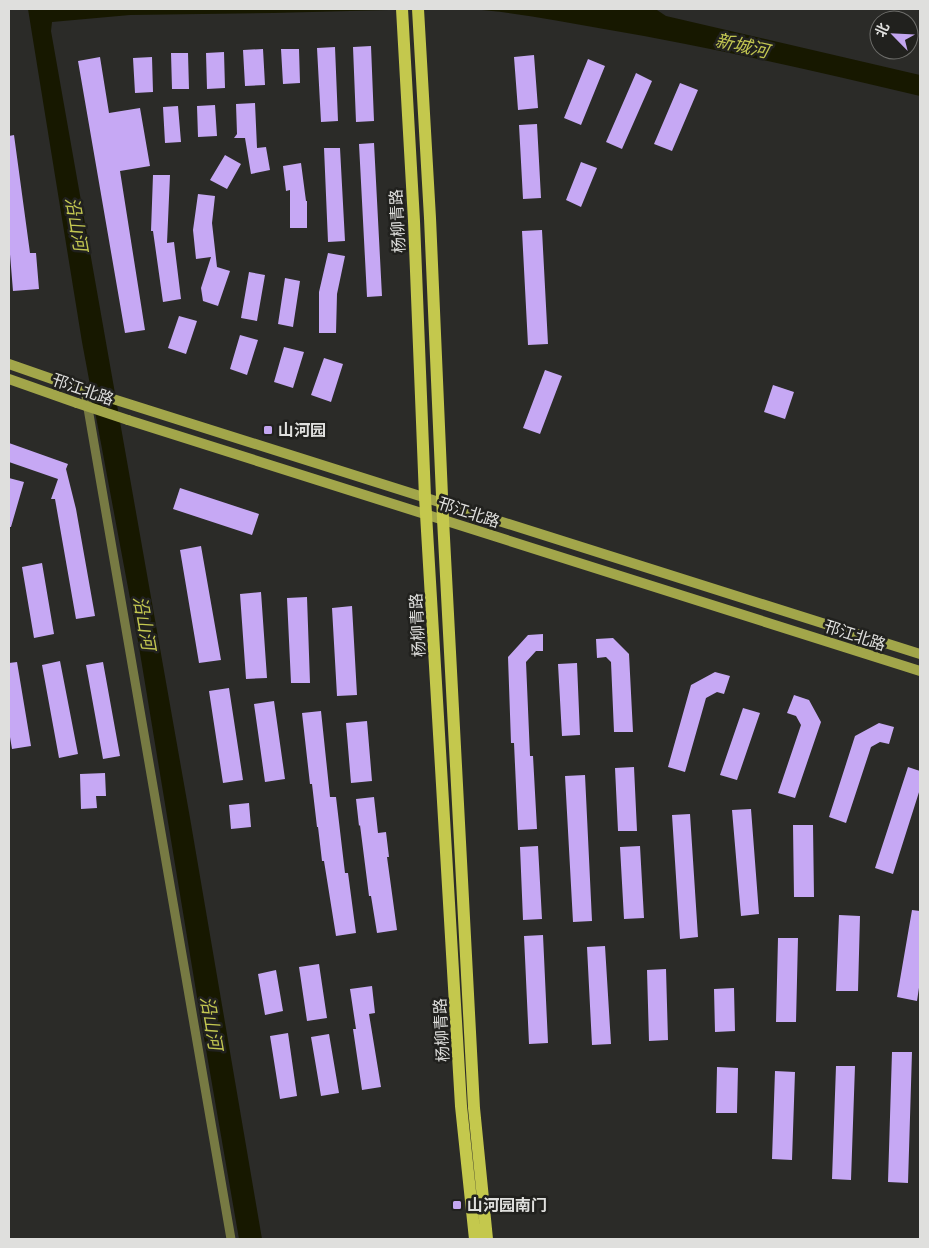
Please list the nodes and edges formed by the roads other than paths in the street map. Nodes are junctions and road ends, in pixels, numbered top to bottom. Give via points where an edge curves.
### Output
1 (402, 9) edge
2 (418, 9) edge
3 (9, 364) edge
4 (9, 379) edge
5 (80, 389) junction
6 (425, 497) junction
7 (442, 502) junction
8 (426, 514) junction
9 (443, 519) junction
10 (920, 654) edge
11 (920, 671) edge
12 (231, 1239) edge
13 (475, 1239) edge
14 (487, 1239) edge

1 - 6 main road, 杨柳青路
2 - 7 main road, 杨柳青路
3 - 5 main road, 邗江北路
4 - 8 main road, 邗江北路, bridge
5 - 6 main road, 邗江北路
5 - 12 street
6 - 7 main road, 邗江北路
6 - 8 main road, 杨柳青路
7 - 9 main road, 杨柳青路
7 - 10 main road, 邗江北路
8 - 9 main road, 邗江北路
8 - 13 main road, 杨柳青路 via 462,1106
9 - 11 main road, 邗江北路
9 - 14 main road, 杨柳青路 via 474,1098

